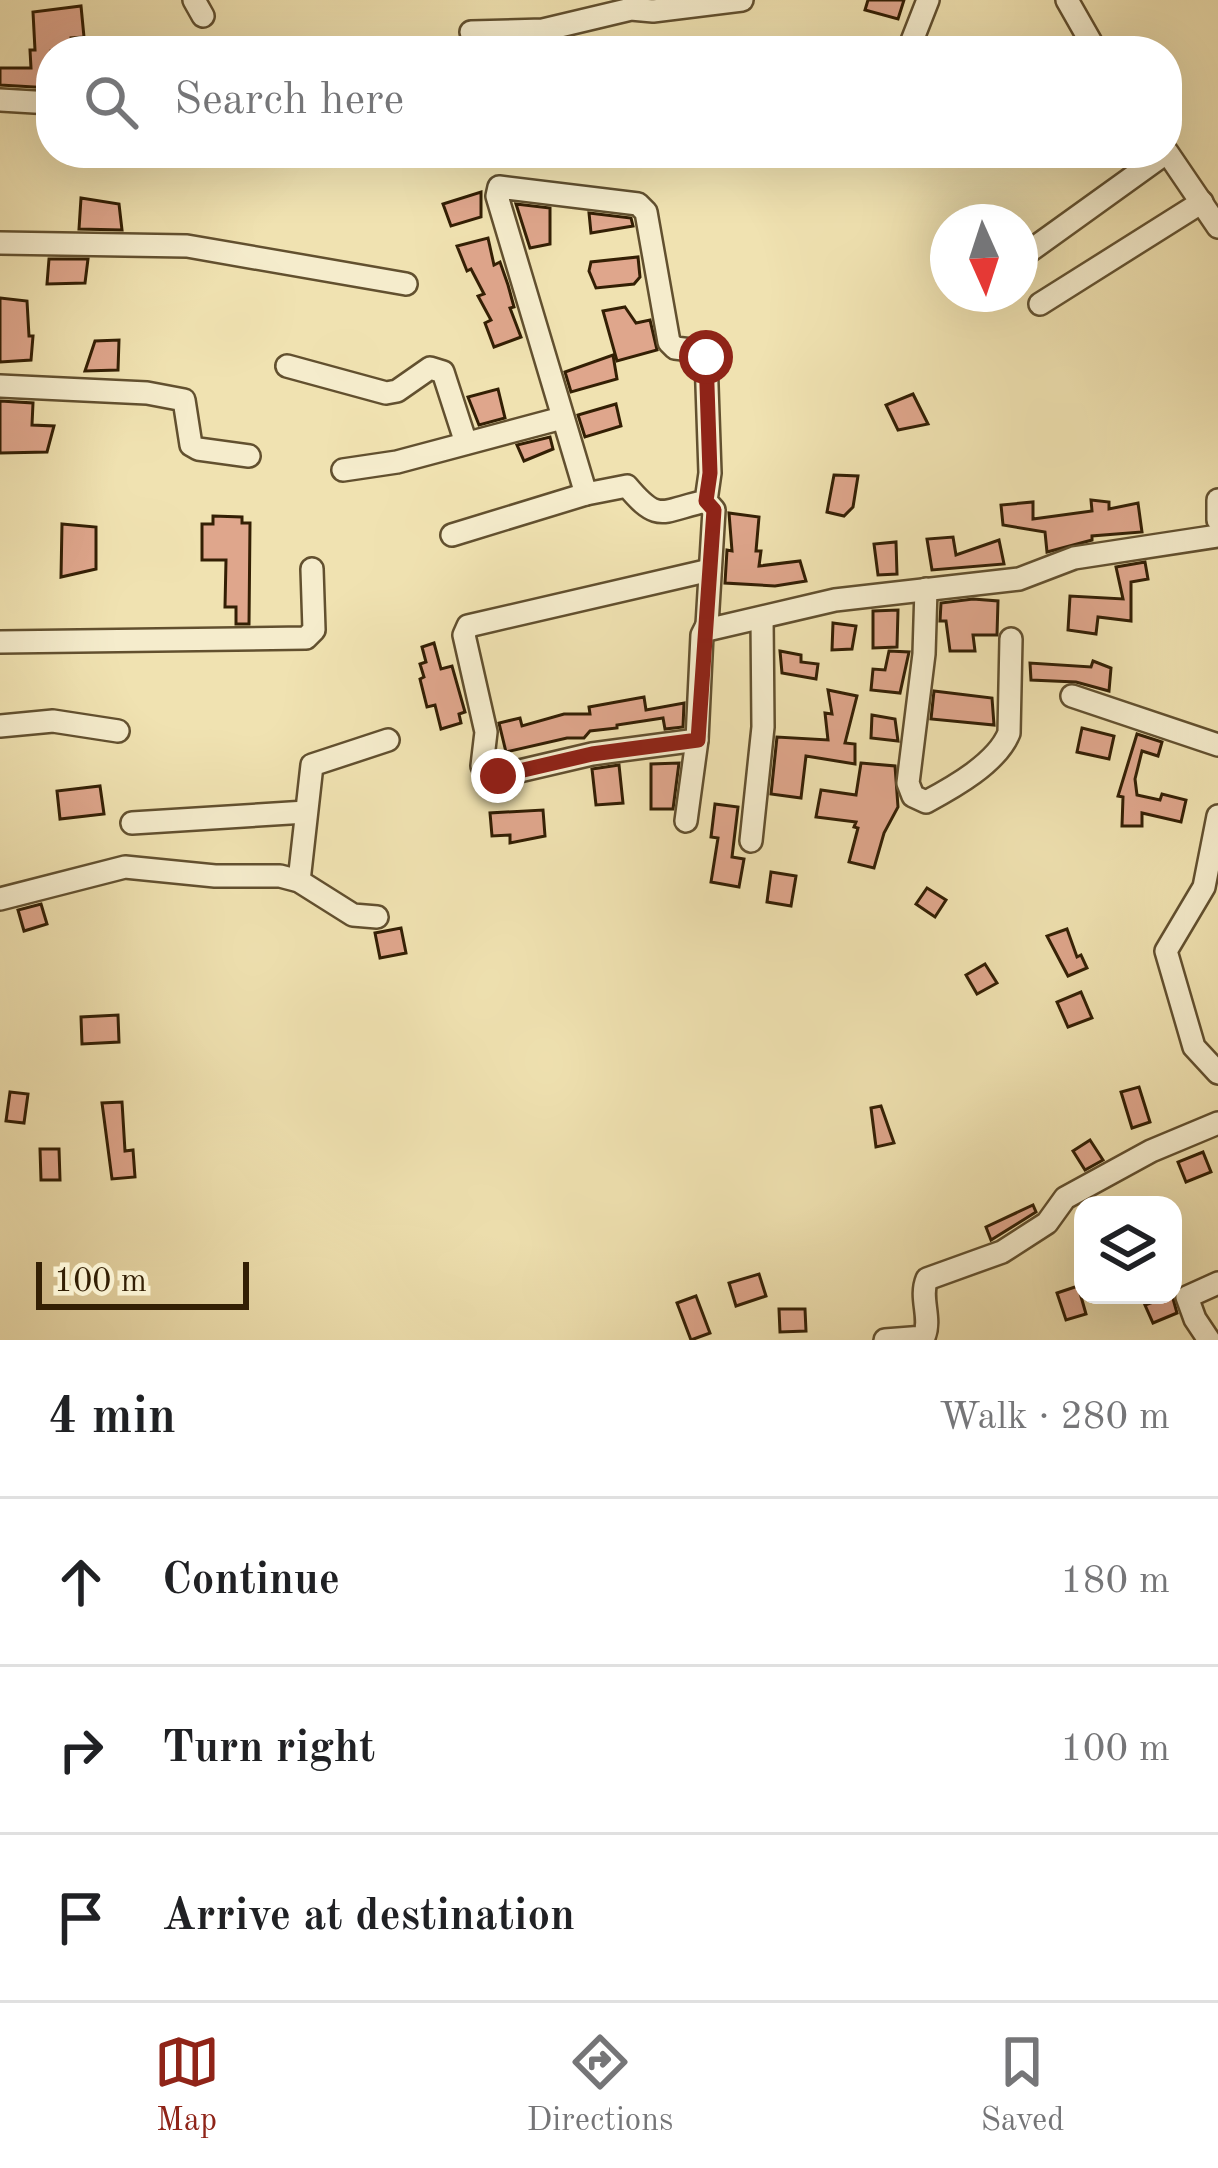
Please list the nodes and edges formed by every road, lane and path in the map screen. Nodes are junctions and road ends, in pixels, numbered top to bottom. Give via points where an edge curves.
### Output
1 (742, 0) edge
2 (928, 0) edge
3 (1067, 0) edge
4 (471, 32) dead end
5 (914, 36) edge
6 (1087, 36) edge
7 (0, 100) edge
8 (36, 102) edge
9 (1145, 168) edge
10 (1177, 168) edge
11 (1202, 202) junction
12 (1218, 227) edge
13 (0, 243) edge
14 (1038, 245) edge
15 (406, 284) dead end
16 (1040, 304) dead end
17 (287, 366) dead end
18 (0, 386) edge
19 (562, 418) junction
20 (466, 443) junction
21 (249, 456) dead end
22 (343, 470) dead end
23 (586, 494) junction
24 (1218, 500) edge
25 (706, 501) junction
26 (1218, 520) edge
27 (452, 535) dead end
28 (1218, 536) edge
29 (312, 568) dead end
30 (710, 570) junction
31 (926, 589) junction
32 (762, 618) junction
33 (706, 625) junction
34 (1011, 639) dead end
35 (0, 642) edge
36 (1072, 696) dead end
37 (0, 726) edge
38 (118, 731) dead end
39 (388, 740) dead end
40 (698, 740) junction
41 (1218, 745) edge
42 (306, 812) junction
43 (1218, 816) edge
44 (686, 821) dead end
45 (132, 823) dead end
46 (751, 842) dead end
47 (299, 881) junction
48 (0, 899) edge
49 (377, 917) dead end
50 (1218, 1073) edge
51 (1218, 1123) edge
52 (1218, 1283) edge
53 (885, 1340) edge
54 (1209, 1340) edge

1 - 4 street via 631,9 543,30
2 - 5 street
3 - 6 street
7 - 8 street
9 - 14 street
10 - 11 street
11 - 12 street
11 - 16 street
13 - 15 street via 187,247
17 - 20 street via 386,393 430,368 443,372
18 - 21 street via 184,400 191,445
19 - 20 street
19 - 23 street
19 - 25 street via 499,187 646,212 668,342 706,357
20 - 22 street
23 - 25 street via 627,486 655,513
23 - 27 street
24 - 26 street
25 - 30 street via 714,510
28 - 31 street via 1073,558 1019,579
29 - 35 street via 314,630 306,638
30 - 33 street
30 - 40 street via 468,626 464,635 486,732 486,774
31 - 32 street
31 - 34 street via 913,796 926,802 953,788 1004,744
32 - 33 street
32 - 46 street via 763,728
33 - 40 street
36 - 41 street
37 - 38 street via 53,721
39 - 42 street via 312,765
40 - 44 street
42 - 45 street
42 - 47 street
43 - 50 street via 1204,887 1166,951 1194,1047
47 - 48 street via 125,867
47 - 49 street via 353,915
51 - 53 street via 1065,1198 1047,1222 1002,1252 927,1279 924,1337
52 - 54 street via 1187,1297

